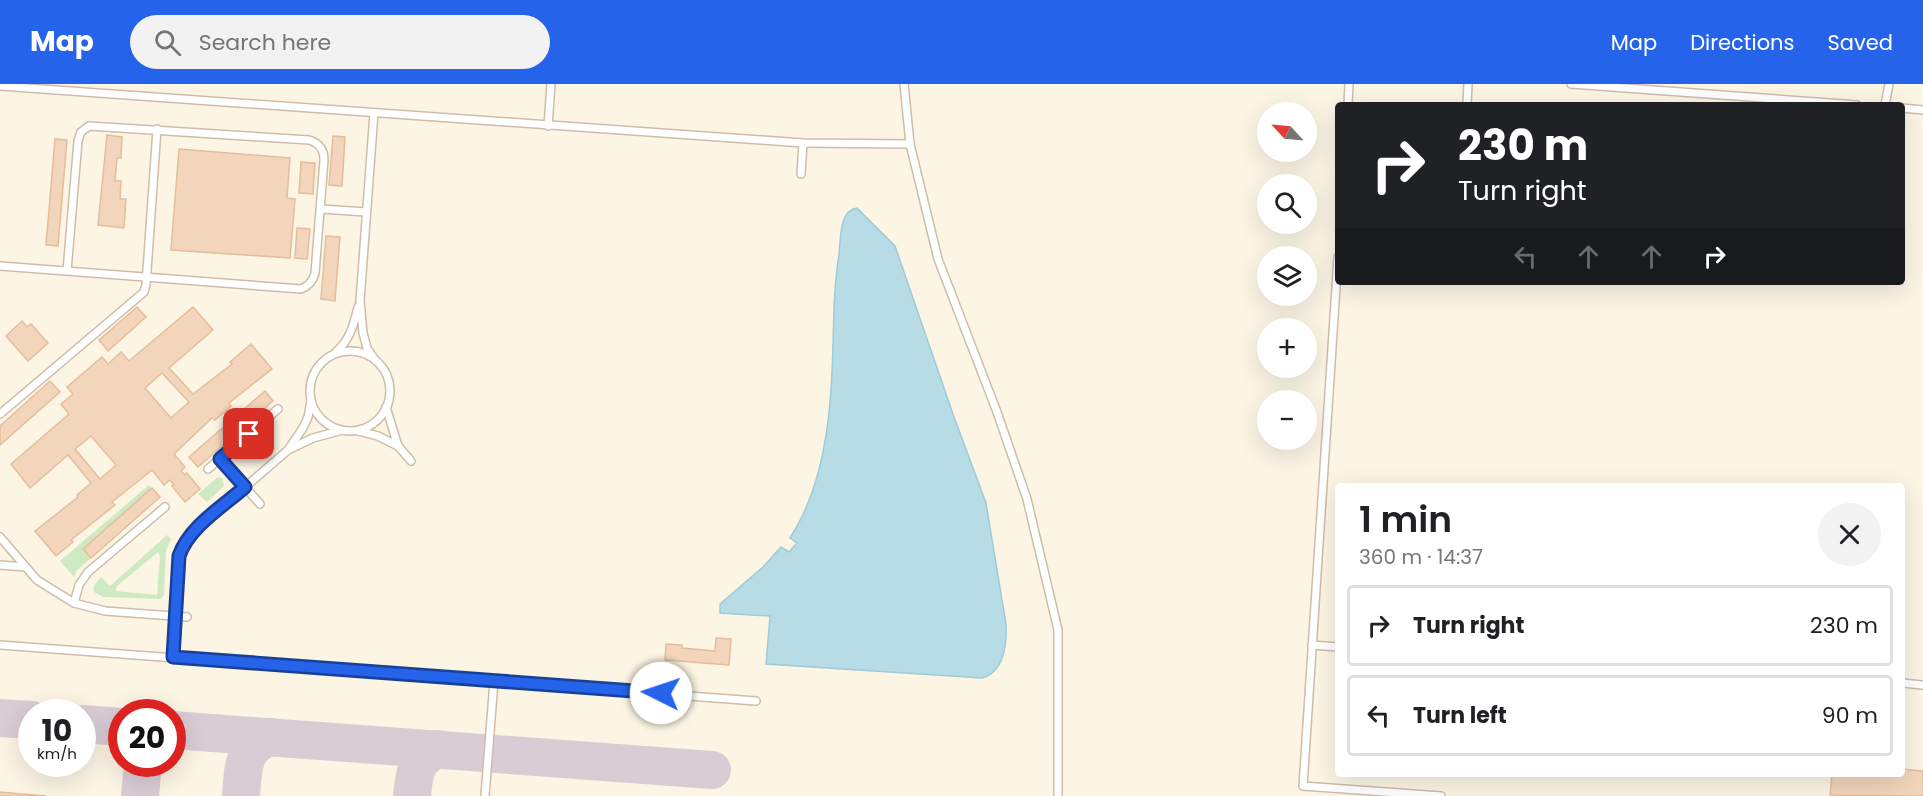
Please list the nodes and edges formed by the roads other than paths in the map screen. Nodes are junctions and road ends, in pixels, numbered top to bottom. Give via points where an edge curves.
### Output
1 (551, 84) edge
2 (904, 84) edge
3 (1349, 84) edge
4 (1468, 84) edge
5 (1571, 84) edge
6 (1577, 84) edge
7 (1889, 84) edge
8 (0, 86) edge
9 (1348, 102) edge
10 (1467, 102) edge
11 (1817, 102) edge
12 (1886, 102) edge
13 (1905, 108) edge
14 (1923, 110) edge
15 (374, 113) junction
16 (548, 126) junction
17 (157, 129) junction
18 (803, 143) junction
19 (910, 144) junction
20 (801, 174) dead end
21 (321, 208) junction
22 (366, 212) junction
23 (0, 266) edge
24 (67, 271) junction
25 (146, 277) junction
26 (1336, 285) edge
27 (360, 301) junction
28 (333, 355) junction
29 (375, 360) junction
30 (311, 401) junction
31 (386, 407) junction
32 (278, 409) dead end
33 (0, 414) edge
34 (342, 431) junction
35 (357, 431) junction
36 (398, 446) junction
37 (288, 450) junction
38 (220, 459) junction
39 (411, 461) dead end
40 (208, 469) dead end
41 (245, 487) junction
42 (260, 504) dead end
43 (165, 507) dead end
44 (0, 537) edge
45 (0, 565) edge
46 (25, 567) junction
47 (74, 603) junction
48 (176, 617) junction
49 (188, 617) dead end
50 (0, 645) edge
51 (1312, 645) junction
52 (1335, 647) edge
53 (173, 657) junction
54 (494, 681) junction
55 (1905, 683) edge
56 (1923, 685) edge
57 (756, 700) dead end
58 (485, 796) edge
59 (1058, 796) edge
60 (1441, 796) edge

1 - 16 lane
2 - 19 lane
3 - 9 lane
4 - 10 lane
5 - 6 lane
6 - 11 lane
7 - 12 lane
8 - 15 lane
13 - 14 lane
15 - 16 lane
15 - 22 lane
16 - 18 lane
17 - 21 lane via 315,141 324,154
17 - 24 lane via 94,125 81,132
17 - 25 lane
18 - 19 lane
18 - 20 lane
19 - 59 lane via 938,259 1027,499 1058,630
21 - 22 lane
21 - 25 lane via 315,273 304,287
22 - 27 lane
23 - 24 lane
24 - 25 lane
25 - 33 lane via 141,296
26 - 51 lane
27 - 28 lane via 349,337
27 - 29 lane via 363,333
28 - 29 lane via 359,352
28 - 30 lane via 314,374
29 - 31 lane via 387,377
30 - 34 lane via 322,421
30 - 37 lane via 303,428
31 - 35 lane via 378,420
31 - 36 lane
32 - 38 lane
34 - 35 lane
34 - 37 lane via 313,438
35 - 36 lane
36 - 39 lane
37 - 41 lane
38 - 40 lane
38 - 41 lane
41 - 42 lane
41 - 48 lane via 185,542 179,556
43 - 47 lane via 88,572
44 - 46 lane
45 - 46 lane
46 - 47 lane via 47,588
47 - 48 lane via 105,611
48 - 49 lane
48 - 53 lane
50 - 53 lane
51 - 52 lane
51 - 60 lane via 1303,786
53 - 54 lane
54 - 57 lane
54 - 58 lane
55 - 56 lane

